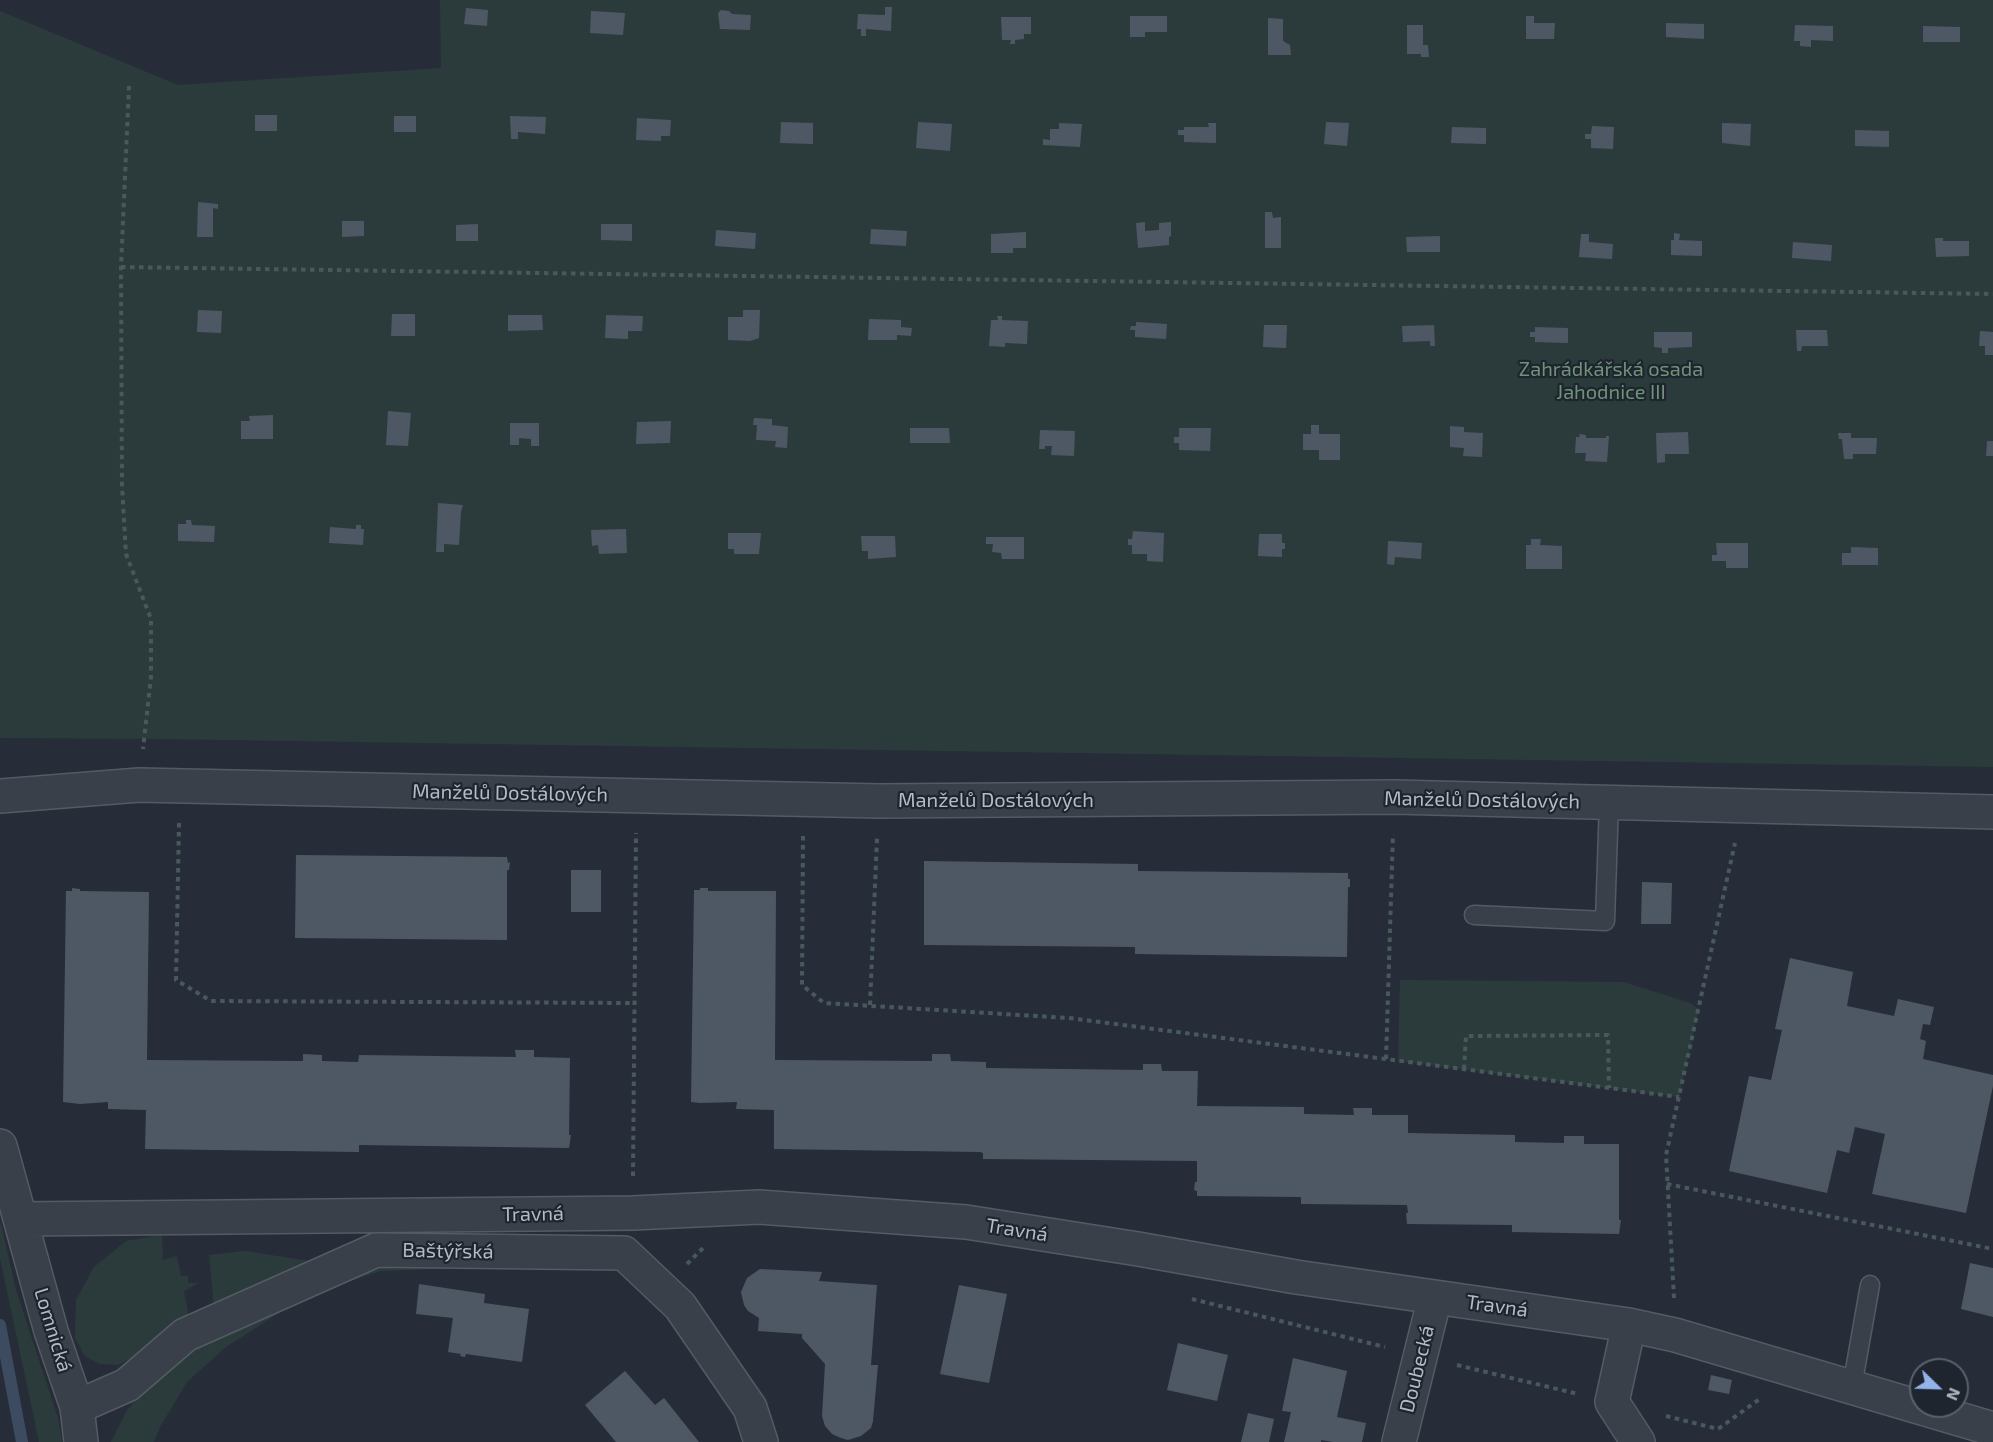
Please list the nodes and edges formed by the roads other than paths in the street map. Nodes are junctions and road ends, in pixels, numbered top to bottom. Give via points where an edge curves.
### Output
1 (0, 796) edge
2 (1609, 802) junction
3 (1993, 812) edge
4 (1474, 915) dead end
5 (0, 1146) edge
6 (21, 1219) junction
7 (1870, 1285) dead end
8 (1435, 1297) junction
9 (1629, 1326) junction
10 (1852, 1387) junction
11 (77, 1407) junction
12 (1993, 1429) edge
13 (81, 1442) edge
14 (761, 1442) edge
15 (1399, 1442) edge
16 (1638, 1442) edge

1 - 2 street, Manželů Dostálových via 139,785 879,801 1394,797
2 - 3 street, Manželů Dostálových
2 - 4 lane via 1605,921
5 - 6 street, Lomnická
6 - 8 street, Travná via 633,1213 759,1208 966,1222
6 - 11 street, Lomnická via 51,1331
7 - 10 lane
8 - 9 street, Travná
8 - 15 street, Doubecká
9 - 10 street, Travná via 1675,1335
9 - 16 street via 1612,1402
10 - 12 street, Travná
11 - 13 street, Lomnická
11 - 14 street, Baštýřská via 127,1385 185,1335 376,1250 624,1252 680,1306 750,1408

